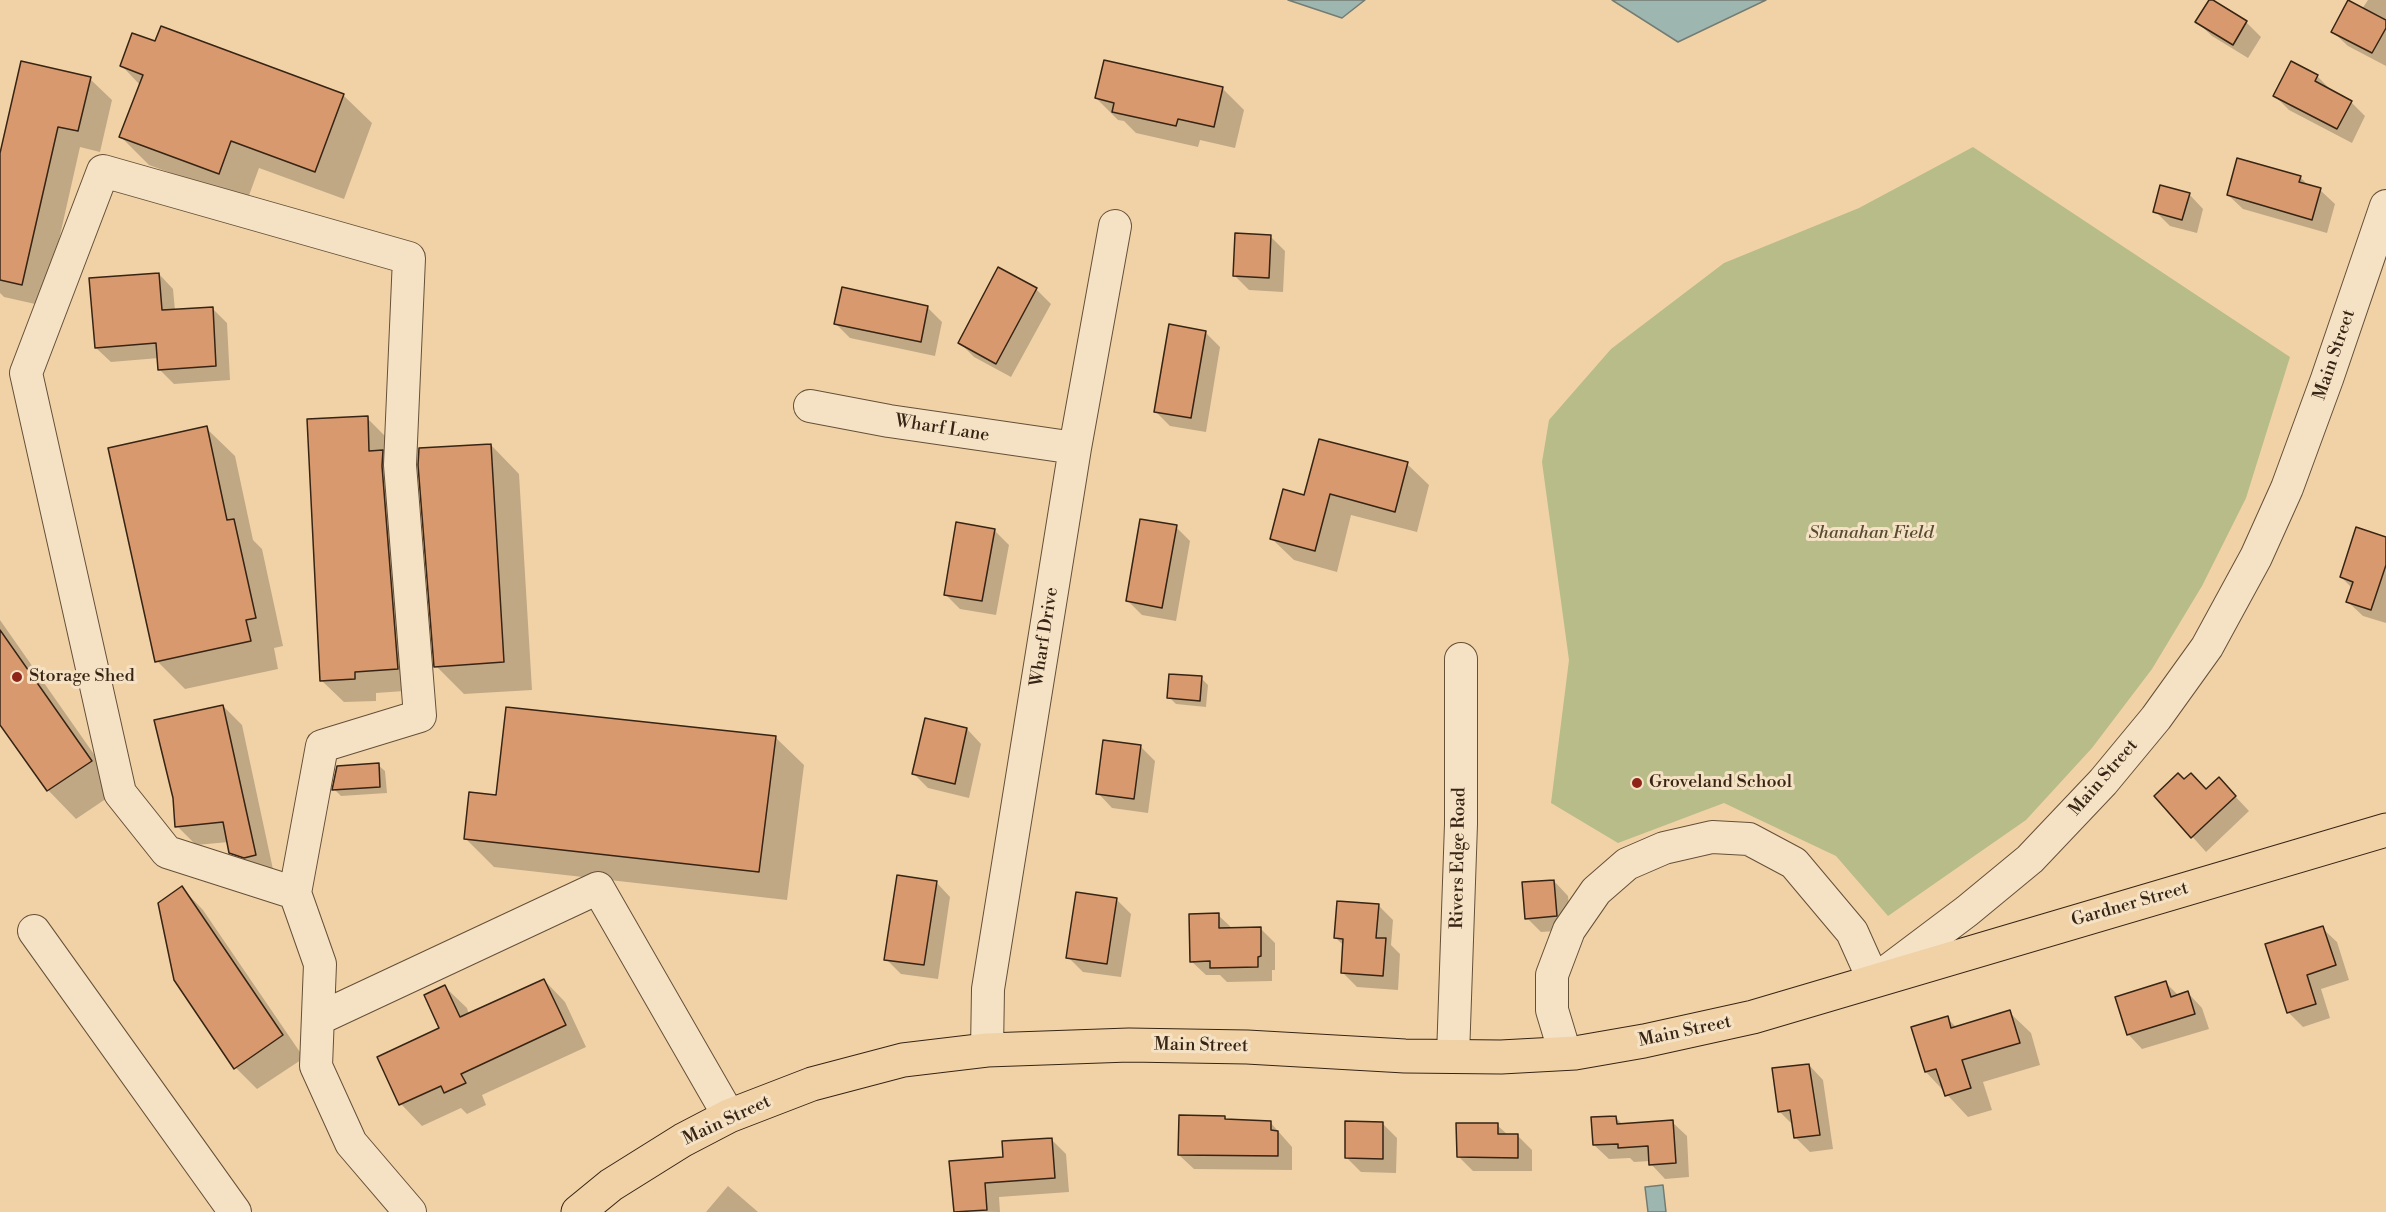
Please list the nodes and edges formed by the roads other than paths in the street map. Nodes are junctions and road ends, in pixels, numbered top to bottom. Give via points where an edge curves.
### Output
1 (2386, 206) edge
2 (1114, 226) dead end
3 (810, 406) dead end
4 (1075, 448) junction
5 (1461, 659) dead end
6 (2386, 830) edge
7 (295, 892) junction
8 (34, 931) dead end
9 (1874, 981) junction
10 (318, 1019) junction
11 (987, 1050) junction
12 (1565, 1053) junction
13 (1453, 1056) junction
14 (729, 1116) junction
15 (235, 1212) edge
16 (410, 1212) edge
17 (578, 1212) edge

1 - 9 street, Main Street via 2287,488 2256,557 2207,647 2103,782 2030,859
2 - 4 street, Wharf Drive
3 - 4 street, Wharf Lane
4 - 11 street, Wharf Drive via 988,989
5 - 13 street, Rivers Edge Road via 1461,824
6 - 9 main road, Gardner Street
7 - 7 street via 167,852 120,793 26,373 103,171 409,258 400,465 420,716 322,746
7 - 10 street via 320,964
8 - 15 street
9 - 12 main road, Main Street via 1742,1019 1644,1041
9 - 12 street via 1852,932 1794,863 1749,839 1712,837 1664,848 1627,864 1596,891 1569,930 1552,975 1552,1010
10 - 14 street via 598,888
10 - 16 street via 316,1066 351,1143
11 - 13 main road, Main Street via 1129,1045
11 - 14 main road, Main Street via 903,1060 812,1084
12 - 13 main road, Main Street
14 - 17 main road, Main Street via 611,1185

